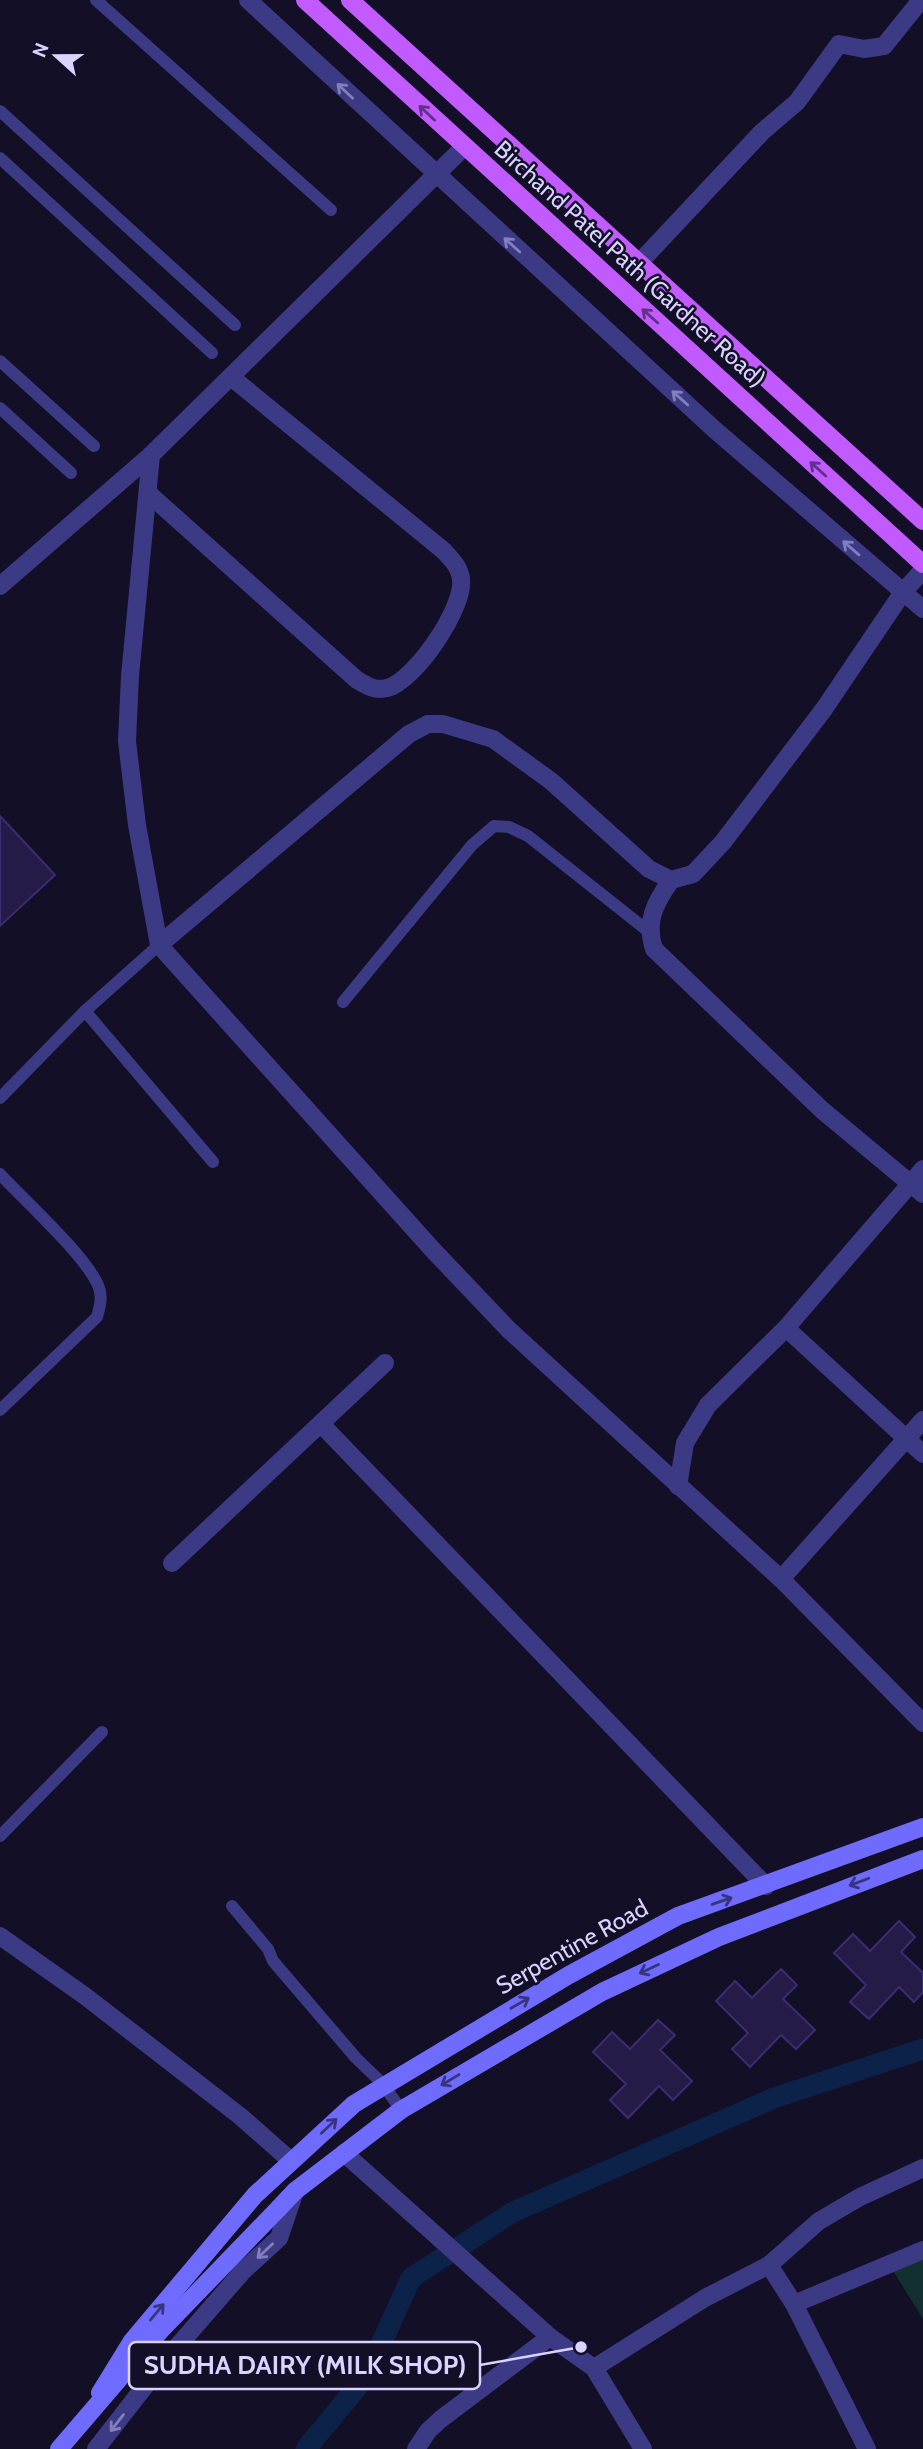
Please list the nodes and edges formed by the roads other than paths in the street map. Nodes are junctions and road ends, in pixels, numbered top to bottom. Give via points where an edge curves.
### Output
1 (96, 0) edge
2 (248, 0) edge
3 (306, 0) edge
4 (350, 0) edge
5 (922, 0) edge
6 (0, 111) edge
7 (464, 147) junction
8 (0, 158) edge
9 (436, 175) junction
10 (331, 210) dead end
11 (639, 263) junction
12 (234, 325) dead end
13 (212, 353) dead end
14 (0, 360) edge
15 (231, 377) junction
16 (0, 408) edge
17 (94, 446) dead end
18 (151, 455) junction
19 (71, 473) dead end
20 (148, 493) junction
21 (923, 521) edge
22 (923, 564) edge
23 (923, 570) edge
24 (0, 586) edge
25 (903, 593) junction
26 (923, 609) edge
27 (671, 880) junction
28 (648, 931) junction
29 (159, 945) junction
30 (343, 1002) dead end
31 (85, 1011) junction
32 (0, 1098) edge
33 (213, 1162) dead end
34 (923, 1169) edge
35 (3, 1183) edge
36 (916, 1189) edge
37 (786, 1328) junction
38 (385, 1363) dead end
39 (0, 1410) edge
40 (923, 1420) edge
41 (321, 1424) junction
42 (906, 1438) junction
43 (923, 1454) edge
44 (678, 1486) junction
45 (172, 1563) dead end
46 (781, 1579) junction
47 (923, 1723) edge
48 (102, 1732) dead end
49 (923, 1827) edge
50 (0, 1836) edge
51 (923, 1859) edge
52 (766, 1886) junction
53 (232, 1906) dead end
54 (0, 1936) edge
55 (569, 1975) junction
56 (582, 2003) junction
57 (469, 2033) junction
58 (486, 2059) junction
59 (383, 2084) junction
60 (401, 2110) junction
61 (344, 2153) junction
62 (285, 2167) junction
63 (923, 2168) edge
64 (295, 2191) junction
65 (923, 2250) edge
66 (769, 2265) junction
67 (794, 2304) junction
68 (551, 2337) junction
69 (594, 2368) junction
70 (59, 2449) edge
71 (64, 2449) edge
72 (96, 2449) edge
73 (416, 2449) edge
74 (643, 2449) edge
75 (867, 2449) edge

1 - 10 lane
9 -> 2 street
7 -> 3 main road, Birchand Patel Path (Gardner Road)
4 - 11 main road, Birchand Patel Path (Gardner Road)
5 - 11 street via 884,46 864,49 839,44 797,102 762,132
6 - 12 lane
7 - 9 street
22 -> 7 main road, Birchand Patel Path (Gardner Road)
8 - 13 lane
9 - 15 street
25 -> 9 street via 715,430
11 - 21 main road, Birchand Patel Path (Gardner Road)
14 - 17 lane
15 - 18 street
15 - 20 street via 456,565 461,578 457,602 419,664 406,679 371,689
16 - 19 lane
18 - 20 street
18 - 24 street
20 - 29 street via 127,741
23 - 25 street
25 - 26 street
25 - 27 street via 824,709 723,842 694,874
27 - 28 street via 654,905
27 - 29 street via 632,857 551,782 501,744 471,730 428,724 409,734
28 - 30 lane via 528,836 494,826 472,845
28 - 36 street via 654,949 696,991 822,1110
29 - 31 lane
29 - 44 street via 492,1313
31 - 32 lane
31 - 33 lane
34 - 36 street
35 - 39 lane via 82,1262 99,1286 101,1303 97,1317
36 - 37 street
37 - 42 street
37 - 44 street via 732,1379 695,1424 685,1443
38 - 41 street
40 - 42 street
41 - 45 street
41 - 52 street
42 - 43 street
42 - 46 street
44 - 46 street
46 - 47 street
48 - 50 lane
49 - 52 main road, Serpentine Road
51 -> 56 main road via 719,1937
55 -> 52 main road, Serpentine Road via 678,1916
53 - 59 lane via 273,1961
54 - 62 street via 240,2116
55 - 56 main road
57 -> 55 main road, Serpentine Road
56 - 58 main road
57 - 58 main road
57 - 59 main road, Serpentine Road
58 -> 60 main road
59 - 60 lane
62 -> 59 main road, Serpentine Road
60 - 61 main road
61 - 64 main road
61 - 68 street
71 -> 62 main road, Serpentine Road via 132,2341 255,2195
63 - 66 street via 819,2221
64 - 70 main road, bridge via 162,2329
64 -> 72 street via 279,2238 243,2271
65 - 67 street
66 - 67 street
66 - 69 street via 705,2298
67 - 75 street
68 - 69 street
68 - 73 street via 441,2419
69 - 74 street

